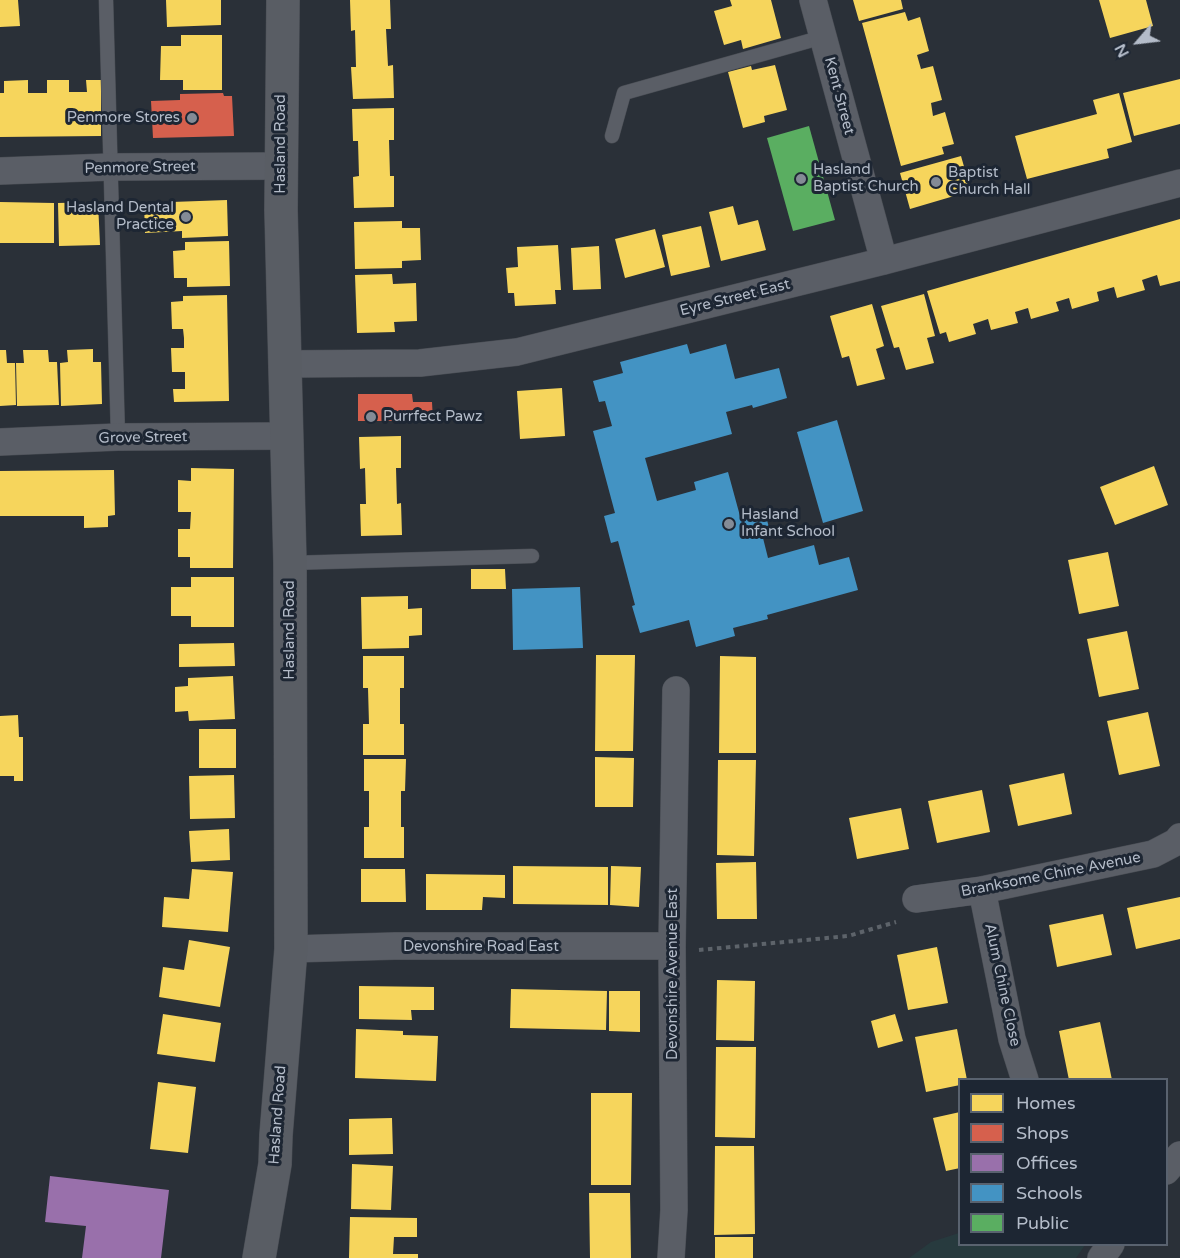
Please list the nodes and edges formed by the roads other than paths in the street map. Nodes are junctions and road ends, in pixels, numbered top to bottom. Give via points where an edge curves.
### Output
1 (106, 0) edge
2 (283, 0) edge
3 (813, 0) edge
4 (823, 37) junction
5 (612, 136) dead end
6 (280, 166) junction
7 (111, 167) junction
8 (0, 171) edge
9 (1180, 183) edge
10 (884, 261) junction
11 (284, 364) junction
12 (286, 436) junction
13 (118, 437) junction
14 (0, 442) edge
15 (532, 556) dead end
16 (290, 563) junction
17 (676, 690) dead end
18 (1180, 837) edge
19 (982, 890) junction
20 (916, 899) road end
21 (672, 946) junction
22 (291, 949) junction
23 (1024, 1078) edge
24 (1180, 1155) edge
25 (1168, 1171) edge
26 (1110, 1246) edge
27 (259, 1258) edge
28 (671, 1258) edge
29 (1101, 1258) edge

1 - 7 lane
2 - 6 main road, Hasland Road
3 - 4 street, Kent Street
4 - 5 lane via 624,93
4 - 10 street, Kent Street
6 - 7 street, Penmore Street
6 - 11 main road, Hasland Road
7 - 8 street, Penmore Street
7 - 13 lane
9 - 10 street, Eyre Street East
10 - 11 street, Eyre Street East via 517,352 420,363
11 - 12 main road, Hasland Road
12 - 13 street, Grove Street
12 - 16 main road, Hasland Road
13 - 14 street, Grove Street
15 - 16 lane
16 - 22 main road, Hasland Road
17 - 21 street, Devonshire Avenue East
18 - 19 street, Branksome Chine Avenue via 1153,854
19 - 20 street, Branksome Chine Avenue
19 - 23 street, Alum Chine Close via 1012,1039
21 - 22 street, Devonshire Road East
21 - 28 street, Devonshire Avenue East
22 - 27 main road, Hasland Road via 275,1164
24 - 25 street
26 - 29 street

